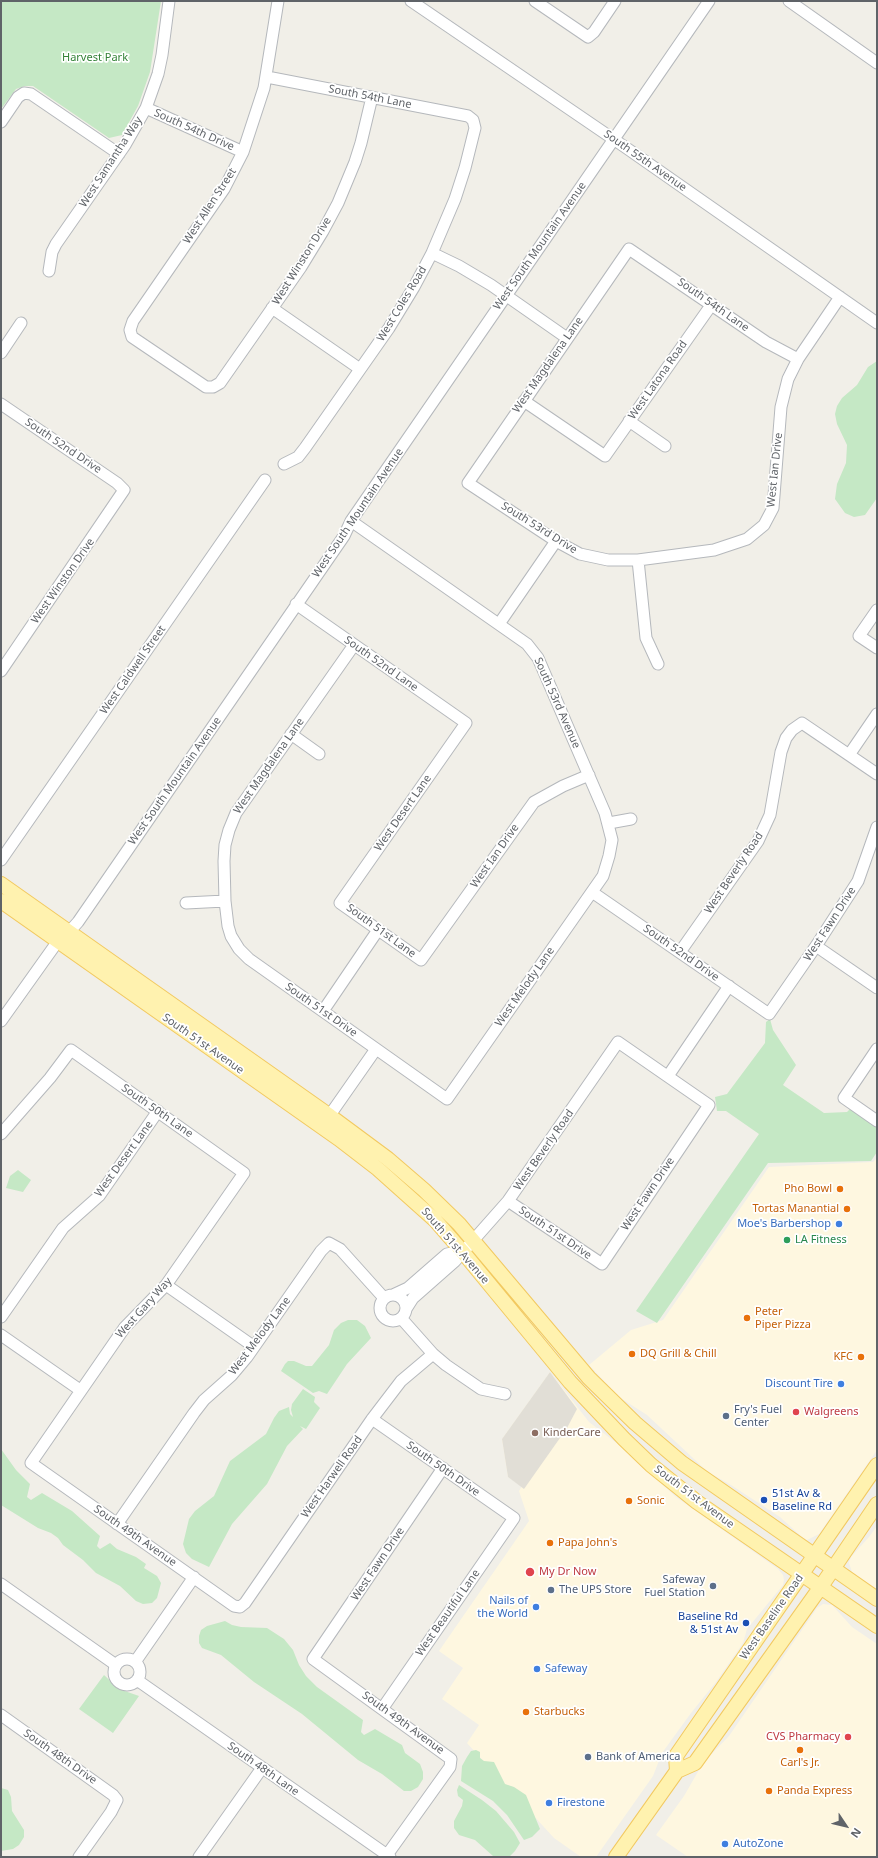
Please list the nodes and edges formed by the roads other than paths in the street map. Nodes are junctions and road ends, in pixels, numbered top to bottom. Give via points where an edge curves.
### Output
1 (169, 1) edge
2 (278, 1) edge
3 (411, 1) edge
4 (535, 1) edge
5 (615, 1) edge
6 (709, 1) edge
7 (788, 1) edge
8 (877, 63) edge
9 (267, 77) junction
10 (372, 97) junction
11 (146, 108) junction
12 (473, 120) joint
13 (1, 122) edge
14 (613, 139) junction
15 (243, 152) junction
16 (119, 154) junction
17 (630, 249) joint
18 (432, 254) junction
19 (49, 271) dead end
20 (506, 295) junction
21 (840, 297) junction
22 (712, 304) junction
23 (272, 308) junction
24 (21, 323) dead end
25 (877, 323) edge
26 (567, 338) junction
27 (1, 353) edge
28 (798, 359) junction
29 (360, 369) junction
30 (213, 387) joint
31 (524, 401) junction
32 (1, 404) edge
33 (629, 422) junction
34 (665, 446) dead end
35 (284, 464) dead end
36 (265, 480) dead end
37 (468, 483) joint
38 (124, 490) joint
39 (351, 521) junction
40 (556, 541) junction
41 (638, 560) junction
42 (296, 604) junction
43 (877, 610) edge
44 (499, 624) junction
45 (354, 645) junction
46 (877, 648) edge
47 (658, 664) dead end
48 (1, 671) edge
49 (877, 714) edge
50 (466, 723) joint
51 (291, 734) junction
52 (319, 754) dead end
53 (849, 755) junction
54 (877, 774) edge
55 (589, 775) junction
56 (631, 819) dead end
57 (609, 823) junction
58 (877, 827) edge
59 (1, 860) edge
60 (603, 876) joint
61 (1, 884) edge
62 (592, 892) junction
63 (1, 901) edge
64 (225, 901) junction
65 (186, 902) dead end
66 (340, 902) joint
67 (378, 930) junction
68 (69, 932) junction
69 (58, 941) junction
70 (816, 946) junction
71 (680, 952) junction
72 (421, 960) joint
73 (729, 986) junction
74 (877, 988) edge
75 (323, 1011) junction
76 (769, 1014) joint
77 (1, 1021) edge
78 (376, 1049) junction
79 (877, 1049) edge
80 (668, 1076) junction
81 (447, 1098) joint
82 (158, 1112) junction
83 (330, 1116) junction
84 (877, 1121) edge
85 (322, 1127) junction
86 (1, 1134) edge
87 (244, 1173) joint
88 (508, 1201) junction
89 (474, 1241) junction
90 (462, 1251) junction
91 (602, 1264) joint
92 (166, 1285) junction
93 (389, 1296) junction
94 (403, 1314) junction
95 (1, 1317) edge
96 (1, 1335) edge
97 (253, 1346) junction
98 (433, 1354) junction
99 (80, 1390) junction
100 (505, 1394) dead end
101 (372, 1419) junction
102 (31, 1463) joint
103 (877, 1465) edge
104 (443, 1468) junction
105 (877, 1504) edge
106 (514, 1518) joint
107 (117, 1524) junction
108 (815, 1556) junction
109 (833, 1569) junction
110 (801, 1574) junction
111 (194, 1577) junction
112 (1, 1584) edge
113 (820, 1588) junction
114 (877, 1599) edge
115 (240, 1607) joint
116 (877, 1626) edge
117 (313, 1659) joint
118 (135, 1662) junction
119 (116, 1665) junction
120 (137, 1680) junction
121 (382, 1709) junction
122 (1, 1715) edge
123 (262, 1768) junction
124 (677, 1772) junction
125 (389, 1856) edge
126 (79, 1857) edge
127 (200, 1857) edge
128 (616, 1857) edge

1 - 11 street, West Samantha Way via 158,74
2 - 9 street, West Allen Street
3 - 14 street, South 55th Avenue
4 - 5 street via 588,37
6 - 14 street, West South Mountain Avenue
7 - 8 street
9 - 10 street, South 54th Lane
9 - 15 street, West Allen Street
10 - 12 street, South 54th Lane via 468,116
10 - 23 street, West Winston Drive via 361,143 338,203 323,231
11 - 15 street, South 54th Drive
11 - 16 street, West Samantha Way
12 - 18 street, West Coles Road via 475,128 465,168
13 - 16 street via 18,97 24,93 31,94
14 - 20 street, West South Mountain Avenue
14 - 21 street, South 55th Avenue
15 - 30 street, West Allen Street via 224,189 133,321 130,330 132,337 206,388
16 - 19 street, West Samantha Way via 56,244
17 - 22 street, South 54th Lane
17 - 26 street, West Magdalena Lane
18 - 20 street via 459,266
18 - 29 street, West Coles Road via 401,309
20 - 26 street
20 - 39 street, West South Mountain Avenue
21 - 25 street, South 55th Avenue
21 - 28 street, West Ian Drive
22 - 28 street, South 54th Lane via 766,342
22 - 33 street, West Latona Road
23 - 29 street
23 - 30 street, West Winston Drive via 220,383
24 - 27 street
26 - 31 street, West Magdalena Lane
28 - 41 street, West Ian Drive via 788,379 781,406 773,508 764,525 747,539 714,550
29 - 35 street, West Coles Road via 298,457
31 - 33 street, West Latona Road via 605,456
31 - 37 street, West Magdalena Lane
32 - 38 street, South 52nd Drive
33 - 34 street
36 - 59 street, West Caldwell Street
37 - 40 street, South 53rd Drive
38 - 48 street, West Winston Drive
39 - 42 street, West South Mountain Avenue via 344,536
39 - 44 street, South 53rd Avenue
40 - 41 street, South 53rd Drive via 580,554 608,560
40 - 44 street
41 - 47 street via 646,638
42 - 45 street, South 52nd Lane
42 - 68 street, West South Mountain Avenue
43 - 46 street via 860,636
44 - 55 street, South 53rd Avenue via 527,644 538,658
45 - 50 street, South 52nd Lane
45 - 51 street, West Magdalena Lane
49 - 53 street
50 - 66 street, West Desert Lane
51 - 52 street
51 - 64 street, West Magdalena Lane via 236,813 228,830 225,845
53 - 54 street
53 - 71 street, West Beverly Road via 802,723 792,730 781,752 770,815 758,841
55 - 57 street, South 53rd Avenue
55 - 72 street, West Ian Drive via 534,802
56 - 57 street
57 - 60 street, South 53rd Avenue via 612,840
58 - 70 street, West Fawn Drive via 858,881
60 - 62 street, West Melody Lane
61 - 68 main road, South 51st Avenue
62 - 71 street, South 52nd Drive
62 - 81 street, West Melody Lane
63 - 69 main road, South 51st Avenue
64 - 65 street
64 - 75 street, South 51st Drive via 228,926 239,949 257,965
66 - 67 street, South 51st Lane
67 - 72 street, South 51st Lane
67 - 75 street
68 - 69 street, West South Mountain Avenue
68 - 83 main road, South 51st Avenue
69 - 77 street, West South Mountain Avenue
69 - 85 main road, South 51st Avenue
70 - 74 street
70 - 76 street, West Fawn Drive
71 - 73 street, South 52nd Drive
73 - 76 street, South 52nd Drive
73 - 80 street
75 - 78 street, South 51st Drive
78 - 81 street, South 51st Drive
78 - 83 street
79 - 84 street via 844,1098
80 - 88 street, West Beverly Road via 618,1042
80 - 91 street, West Fawn Drive via 709,1105
82 - 86 street, South 50th Lane via 71,1050
82 - 87 street, South 50th Lane
82 - 95 street, West Desert Lane via 99,1196 63,1228
83 - 85 street
83 - 89 main road, South 51st Avenue via 406,1174
85 - 90 main road, South 51st Avenue via 394,1182 430,1215
87 - 92 street, West Gary Way
88 - 89 street, West Beverly Road
88 - 91 street, South 51st Drive
89 - 90 street, West Beverly Road
89 - 108 main road, South 51st Avenue via 589,1378 635,1423 682,1463
90 - 93 street, West Beverly Road via 447,1254 408,1288
90 - 94 street, West Beverly Road via 455,1261 413,1298
90 - 110 main road, South 51st Avenue via 570,1382 624,1439 680,1490
92 - 97 street
92 - 99 street, West Gary Way via 125,1327
93 - 94 street via 403,1299
93 - 94 street via 380,1306 383,1316 391,1321
93 - 97 street, West Melody Lane via 340,1249 329,1243
94 - 98 street
96 - 99 street
97 - 107 street, West Melody Lane via 231,1376 204,1400 194,1413
98 - 100 street via 481,1389
98 - 101 street, West Harwell Road via 401,1381
99 - 102 street, West Gary Way
101 - 104 street, South 50th Drive
101 - 115 street, West Harwell Road
102 - 107 street, South 49th Avenue
103 - 108 main road, West Baseline Road
104 - 106 street, South 50th Drive
104 - 117 street, West Fawn Drive
105 - 109 main road, West Baseline Road
106 - 121 street, West Beautiful Lane
107 - 111 street, South 49th Avenue
108 - 109 main road, South 51st Avenue
108 - 110 main road, West Baseline Road
109 - 113 main road, West Baseline Road
109 - 114 main road, South 51st Avenue
110 - 113 main road, South 51st Avenue
110 - 124 main road, West Baseline Road via 676,1756
111 - 115 street, South 49th Avenue via 234,1606
111 - 118 street
112 - 119 street
113 - 116 main road, South 51st Avenue
113 - 124 main road, West Baseline Road via 695,1763
117 - 121 street, South 49th Avenue
118 - 119 street via 123,1660
118 - 120 street via 140,1672
119 - 120 street via 114,1675 119,1683 129,1686
120 - 123 street, South 48th Lane
121 - 125 street, South 49th Avenue via 452,1761
122 - 126 street, South 48th Drive via 113,1794 117,1800
123 - 125 street, South 48th Lane
123 - 127 street
124 - 128 main road, West Baseline Road

